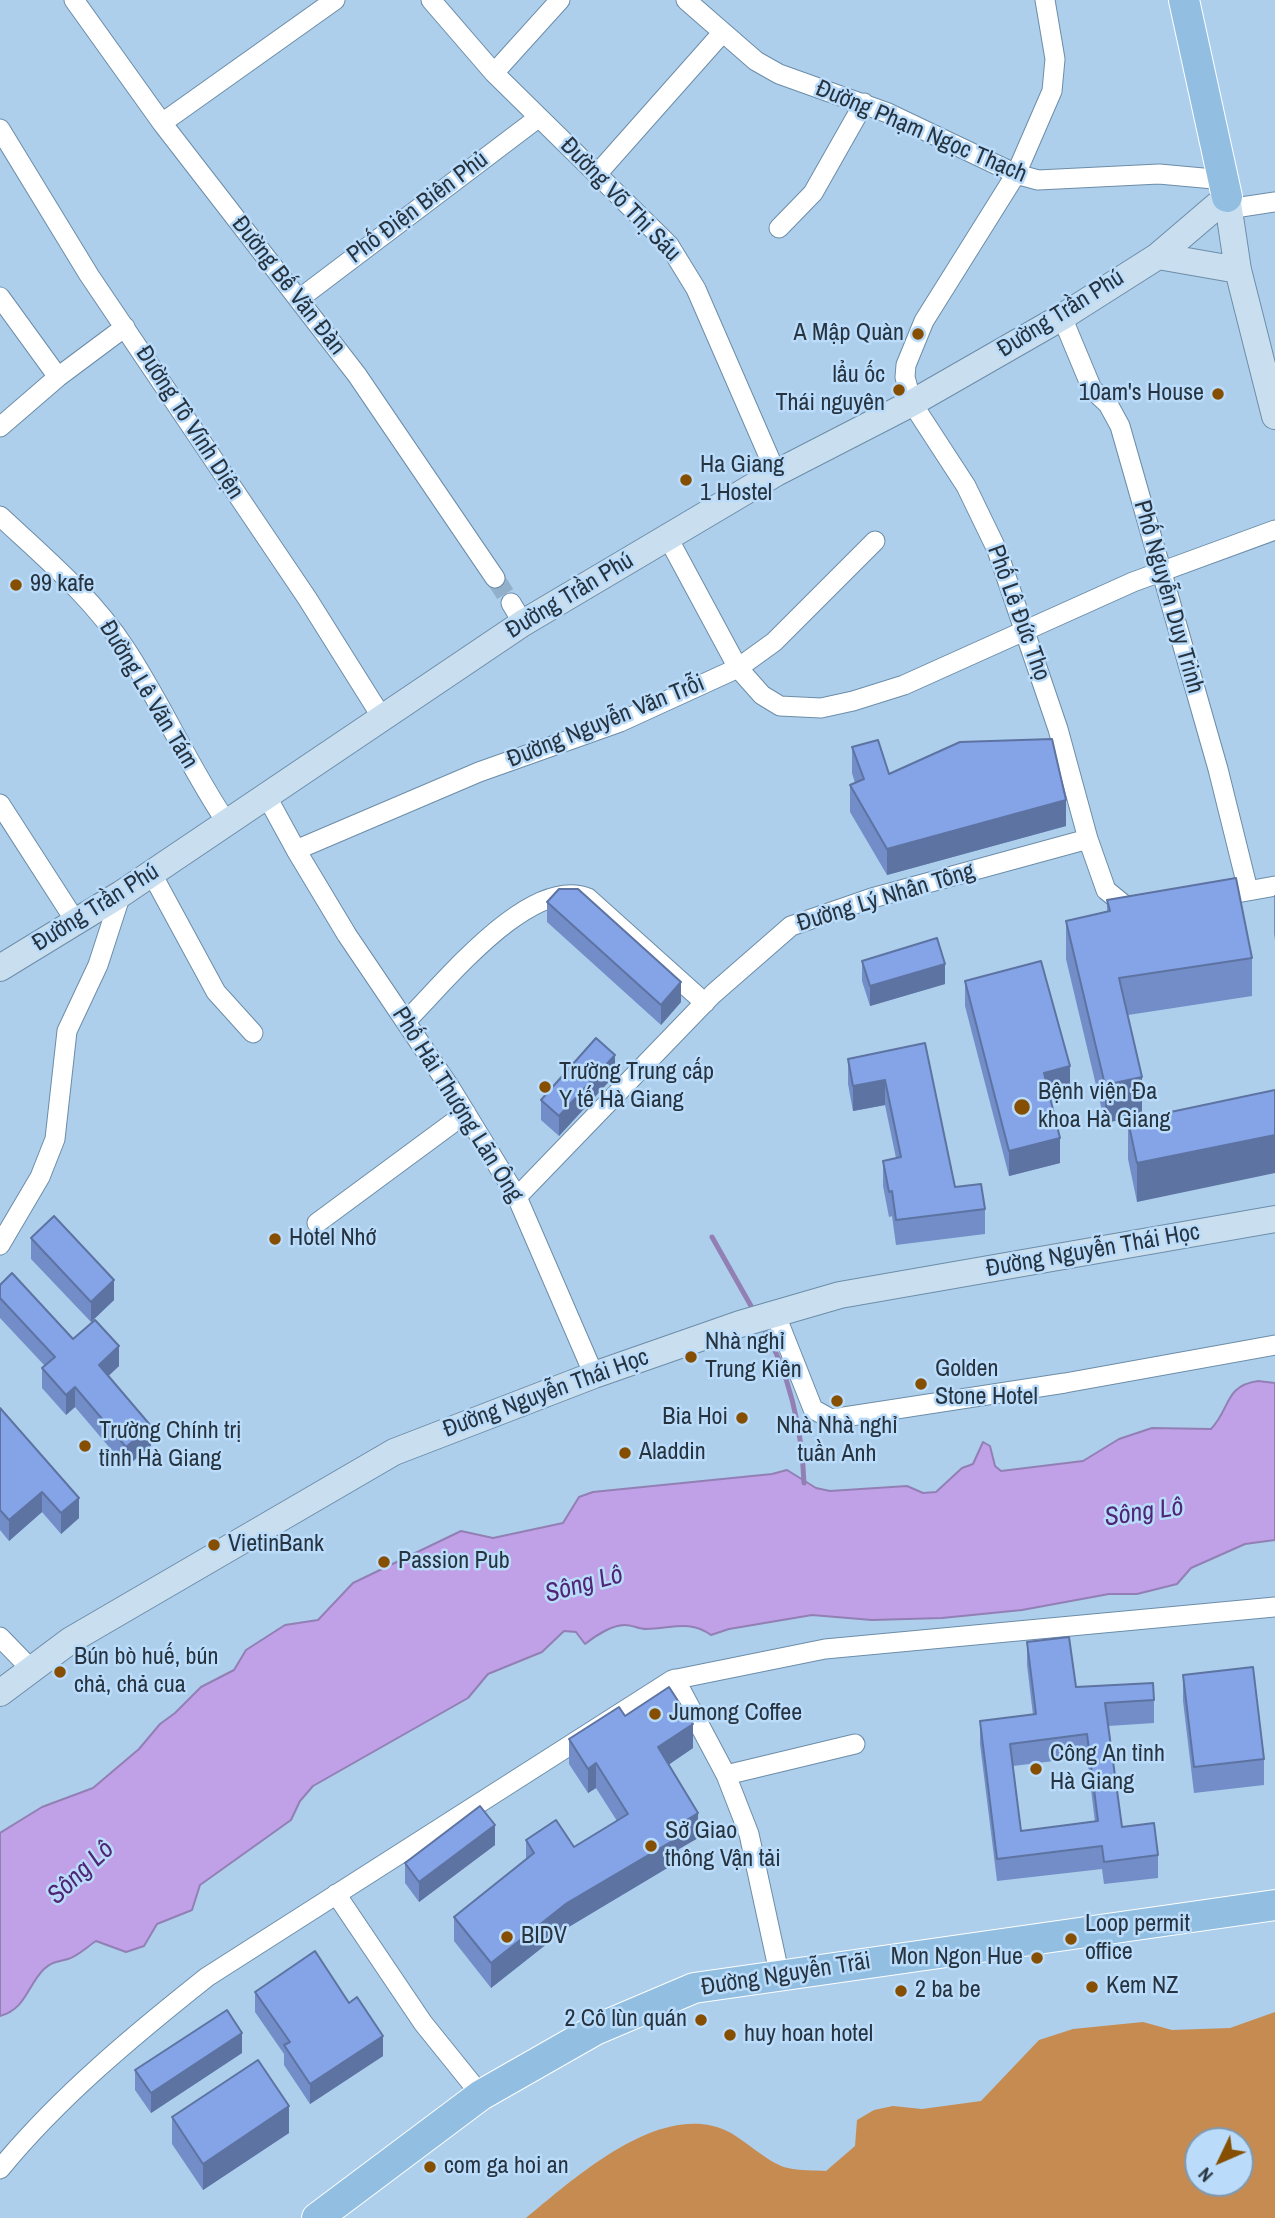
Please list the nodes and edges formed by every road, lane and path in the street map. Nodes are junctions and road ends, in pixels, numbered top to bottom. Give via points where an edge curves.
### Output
1 (74, 0) edge
2 (335, 0) edge
3 (430, 0) edge
4 (559, 0) edge
5 (686, 0) edge
6 (1045, 0) edge
7 (1184, 0) edge
8 (723, 32) junction
9 (494, 73) junction
10 (864, 103) junction
11 (538, 118) junction
12 (162, 123) junction
13 (0, 128) edge
14 (598, 173) junction
15 (1016, 174) junction
16 (1227, 195) junction
17 (1275, 202) edge
18 (779, 228) dead end
19 (1158, 256) junction
20 (1238, 270) junction
21 (0, 297) edge
22 (299, 299) junction
23 (1062, 317) junction
24 (125, 327) junction
25 (58, 377) junction
26 (912, 403) junction
27 (1275, 416) edge
28 (0, 427) edge
29 (776, 473) junction
30 (0, 516) edge
31 (1275, 530) edge
32 (667, 538) junction
33 (875, 541) dead end
34 (1159, 572) junction
35 (495, 579) tunnel mouth
36 (1026, 628) junction
37 (738, 668) junction
38 (381, 716) junction
39 (1065, 753) junction
40 (1042, 755) edge
41 (267, 797) junction
42 (0, 804) edge
43 (227, 823) junction
44 (1088, 839) junction
45 (296, 850) junction
46 (152, 874) junction
47 (1275, 886) edge
48 (1248, 890) junction
49 (121, 894) junction
50 (1198, 900) edge
51 (1160, 908) edge
52 (76, 922) junction
53 (0, 968) edge
54 (705, 1003) junction
55 (406, 1021) junction
56 (253, 1033) dead end
57 (466, 1113) junction
58 (517, 1197) junction
59 (1275, 1219) edge
60 (317, 1223) dead end
61 (0, 1245) edge
62 (773, 1314) junction
63 (1275, 1345) edge
64 (594, 1375) junction
65 (1275, 1607) edge
66 (0, 1637) edge
67 (32, 1670) junction
68 (675, 1679) junction
69 (0, 1693) edge
70 (855, 1744) dead end
71 (726, 1774) junction
72 (337, 1894) junction
73 (1275, 1905) edge
74 (780, 1977) junction
75 (481, 2095) junction
76 (0, 2169) edge
77 (317, 2218) edge

1 - 12 street, Đường Bế Văn Đàn
2 - 12 street
3 - 9 street, Đường Võ Thị Sáu
4 - 9 street
5 - 8 street, Đường Phạm Ngọc Thạch
6 - 15 street via 1055,76
7 - 16 main road
8 - 10 street, Đường Phạm Ngọc Thạch via 779,74
8 - 14 street
9 - 11 street, Đường Võ Thị Sáu
10 - 15 street, Đường Phạm Ngọc Thạch
10 - 18 street via 813,193
11 - 14 street, Đường Võ Thị Sáu
11 - 22 street, Phố Điện Biên Phủ
12 - 22 street, Đường Bế Văn Đàn
13 - 24 street, Đường Tô Vĩnh Diện via 56,224
14 - 29 street, Đường Võ Thị Sáu via 650,223 685,268
15 - 16 street, Đường Phạm Ngọc Thạch via 1038,180 1159,174
15 - 26 street via 924,321 906,365
16 - 17 street, Đường Phạm Ngọc Thạch
16 - 19 main road, Đường Trần Phú
16 - 20 main road
19 - 20 main road
19 - 23 main road, Đường Trần Phú
20 - 27 main road
21 - 25 street
22 - 35 street, Đường Bế Văn Đàn
23 - 26 main road, Đường Trần Phú
23 - 34 street, Phố Nguyễn Duy Trinh via 1092,389 1108,404 1120,426
24 - 25 street
24 - 38 street, Đường Tô Vĩnh Diện
25 - 28 street
26 - 29 main road, Đường Trần Phú
26 - 36 street, Phố Lê Đức Thọ via 966,486 997,550
29 - 32 main road, Đường Trần Phú
30 - 43 street, Đường Lê Văn Tám via 69,580 107,623
31 - 34 street
32 - 37 street
32 - 38 main road, Đường Trần Phú via 517,612
33 - 37 street, Đường Nguyễn Văn Trỗi via 774,642
34 - 36 street
34 - 48 street, Phố Nguyễn Duy Trinh
36 - 37 street via 904,685 821,708 779,706
36 - 39 street, Phố Lê Đức Thọ
37 - 45 street, Đường Nguyễn Văn Trỗi via 620,722 479,772
38 - 41 main road, Đường Trần Phú
39 - 40 street
39 - 44 street, Phố Lê Đức Thọ
41 - 43 main road, Đường Trần Phú
41 - 45 street
42 - 52 street
43 - 46 main road, Đường Trần Phú
44 - 51 street via 1106,890 1128,908
44 - 54 street, Đường Lý Nhân Tông via 803,921 779,936
45 - 55 street, Phố Hải Thượng Lãn Ông via 347,936
46 - 49 main road, Đường Trần Phú
46 - 56 street via 216,992
47 - 48 street
48 - 50 street
49 - 52 main road, Đường Trần Phú
49 - 61 street via 98,965 67,1031 55,1139 40,1177
52 - 53 main road, Đường Trần Phú
54 - 55 street via 588,898 568,894 545,899 511,918
54 - 58 street, Đường Lý Nhân Tông
55 - 57 street, Phố Hải Thượng Lãn Ông
57 - 58 street, Phố Hải Thượng Lãn Ông
57 - 60 street
58 - 64 street, Phố Hải Thượng Lãn Ông
59 - 62 main road, Đường Nguyễn Thái Học via 840,1295
62 - 63 street via 813,1409 831,1419
62 - 64 main road, Đường Nguyễn Thái Học
64 - 67 main road, Đường Nguyễn Thái Học via 394,1452 153,1590 71,1640
65 - 68 street via 825,1650
66 - 67 street
67 - 69 main road, Đường Nguyễn Thái Học
68 - 71 street
68 - 72 street
70 - 71 street
71 - 74 street via 749,1833
72 - 75 street via 423,2023
72 - 76 street via 207,1977 137,2033 23,2141
73 - 74 main road, Đường Nguyễn Trãi
74 - 75 main road, Đường Nguyễn Trãi via 694,1988 595,2030
75 - 77 main road, Đường Nguyễn Trãi

